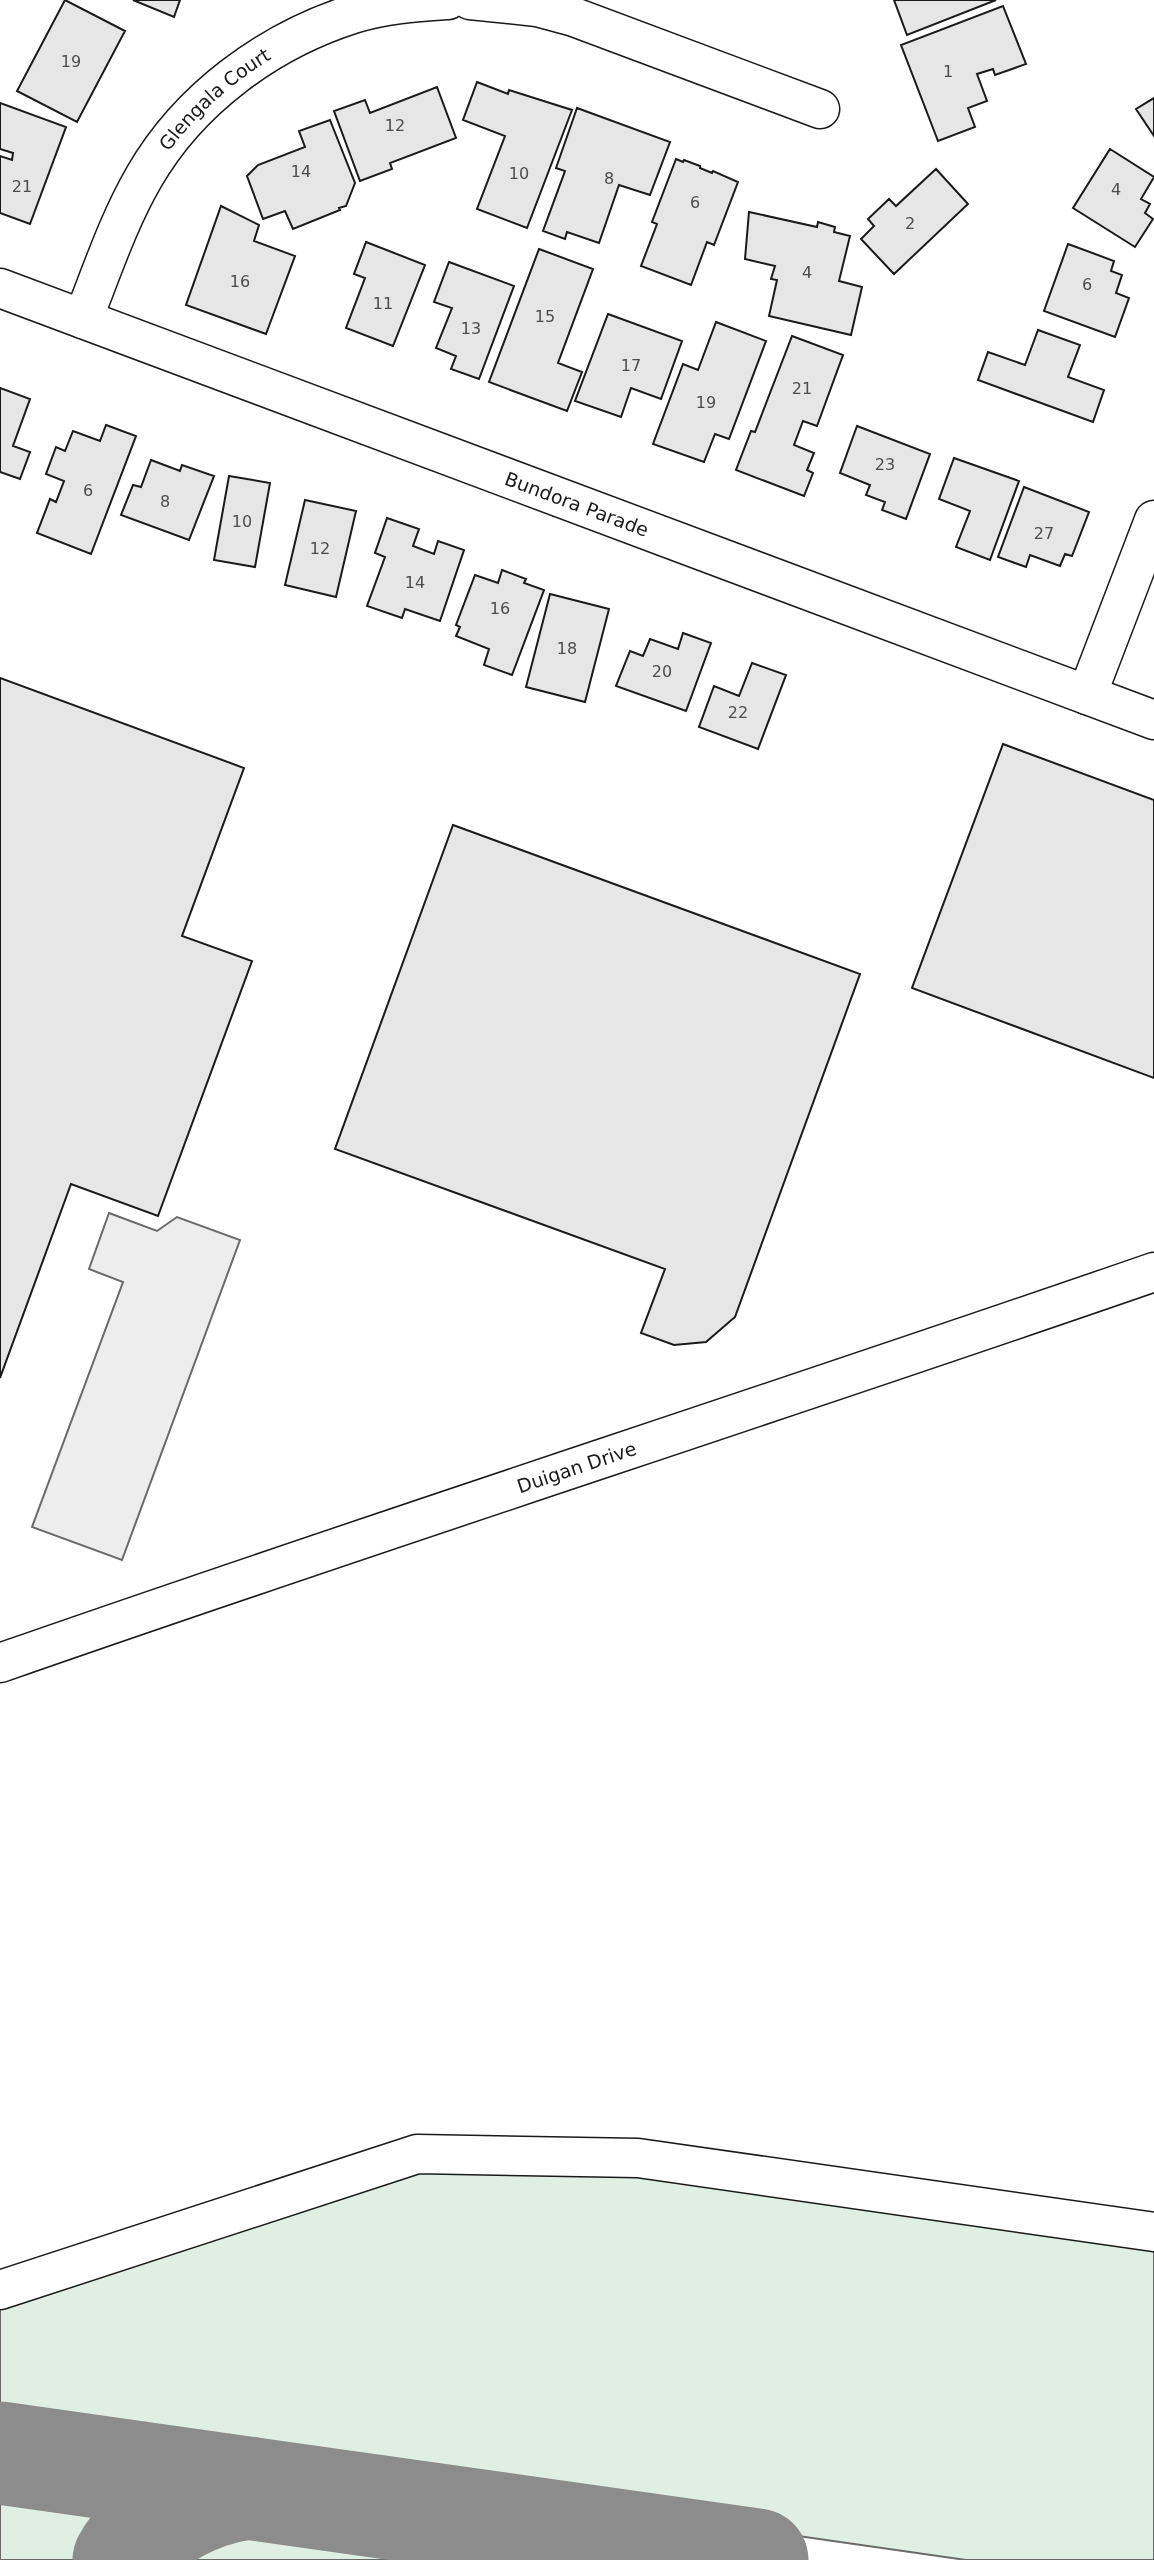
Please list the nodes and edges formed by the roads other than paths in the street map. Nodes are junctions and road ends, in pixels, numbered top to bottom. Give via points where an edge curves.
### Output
1 (448, 0) edge
2 (470, 0) edge
3 (820, 109) dead end
4 (0, 288) edge
5 (83, 319) junction
6 (1154, 520) edge
7 (1087, 695) junction
8 (1154, 720) edge
9 (1154, 1272) edge
10 (0, 1663) edge
11 (1154, 2232) edge
12 (0, 2290) edge

1 - 5 street, Glengala Court via 355,13 269,52 235,75 169,139 145,175 125,211
2 - 3 street via 537,7 574,17
4 - 5 street, Bundora Parade
5 - 7 street, Bundora Parade
6 - 7 street
7 - 8 street, Bundora Parade
9 - 10 street, Duigan Drive
11 - 12 street via 638,2158 418,2154

